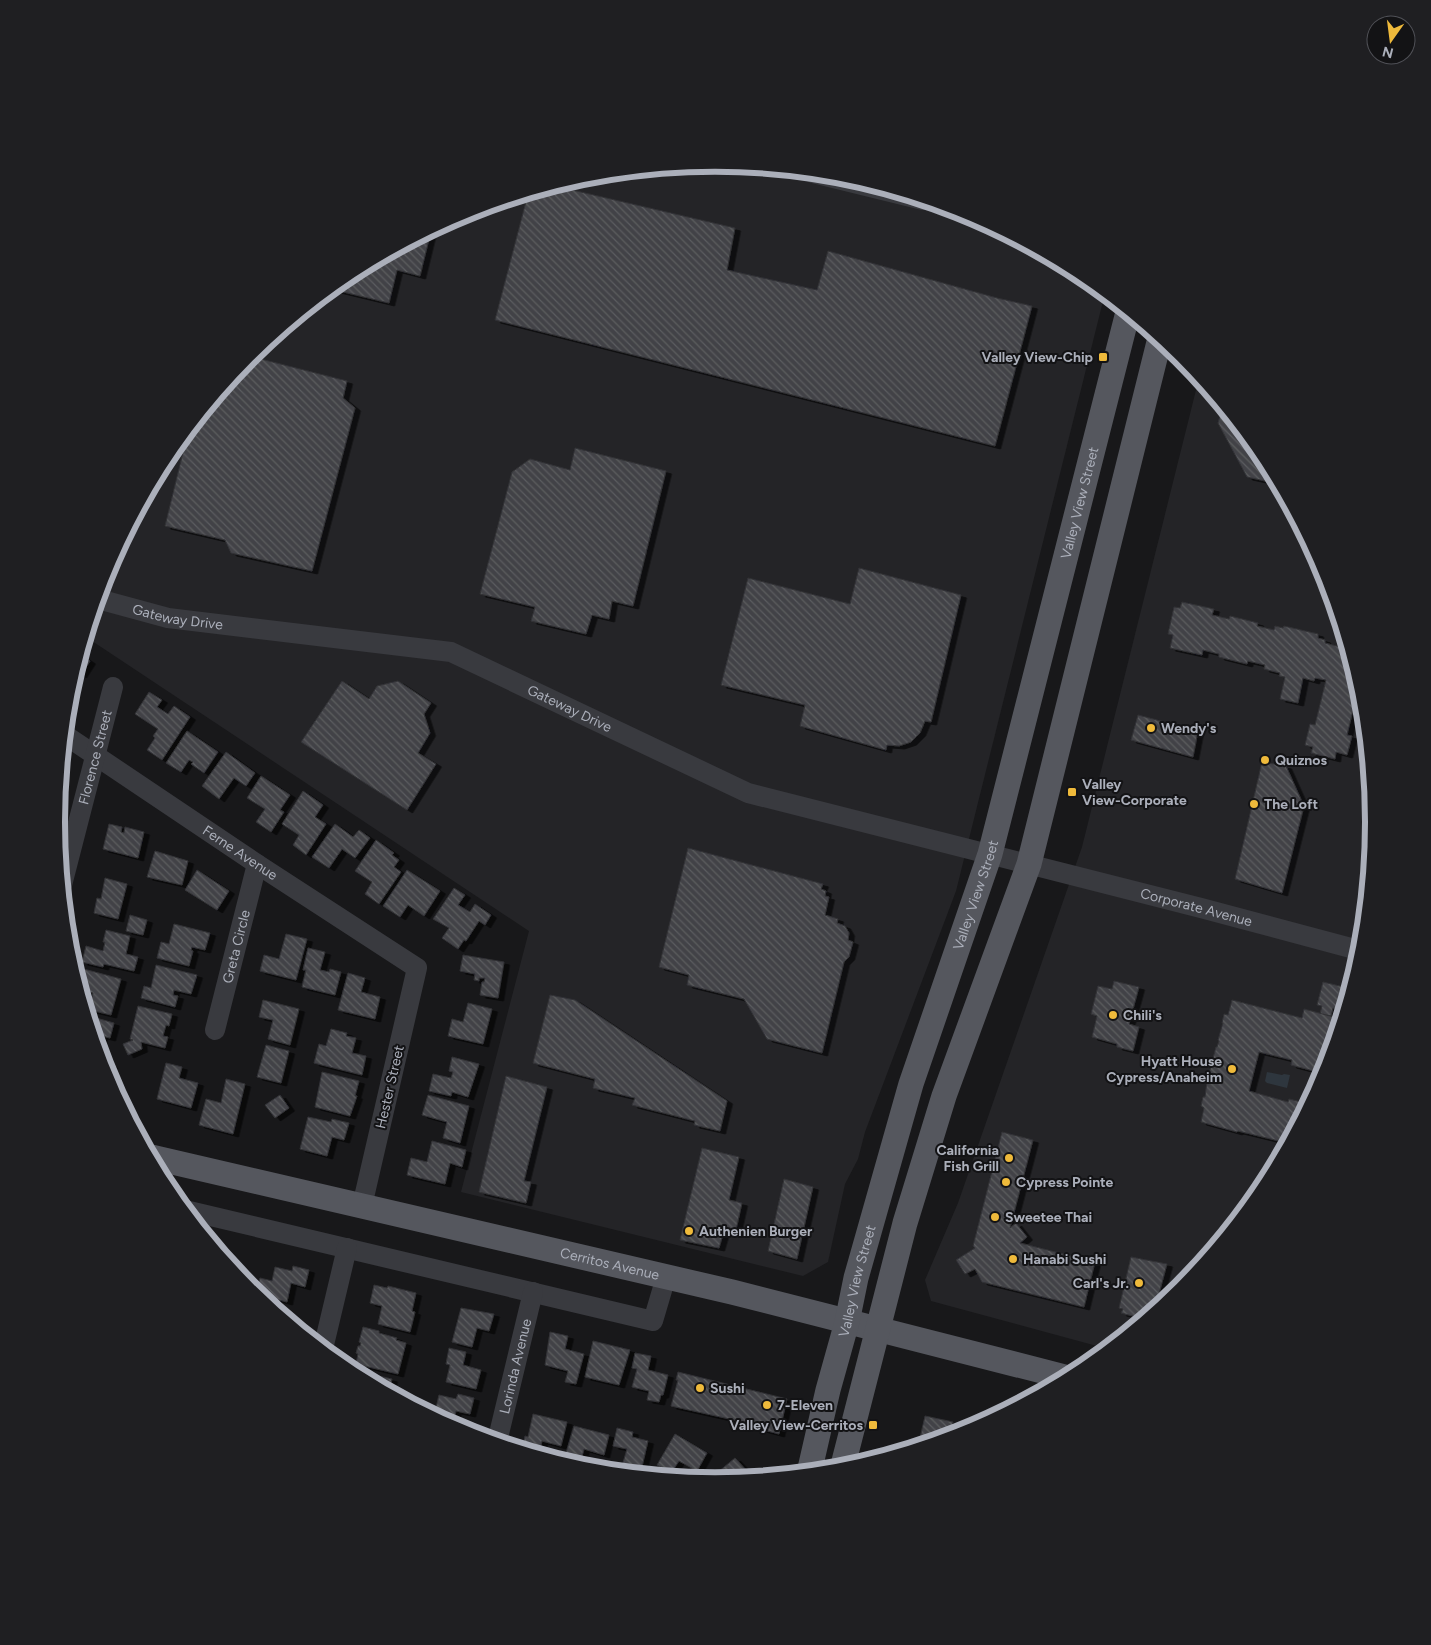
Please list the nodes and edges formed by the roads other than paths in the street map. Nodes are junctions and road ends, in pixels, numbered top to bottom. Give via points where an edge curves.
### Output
1 (1126, 319) edge
2 (1158, 346) edge
3 (105, 601) edge
4 (112, 687) dead end
5 (71, 740) edge
6 (95, 755) junction
7 (990, 854) junction
8 (256, 864) junction
9 (1029, 864) junction
10 (66, 868) edge
11 (1354, 949) edge
12 (417, 968) joint
13 (215, 1030) dead end
14 (160, 1160) edge
15 (362, 1206) junction
16 (195, 1212) edge
17 (347, 1248) junction
18 (666, 1277) junction
19 (533, 1292) junction
20 (847, 1322) junction
21 (877, 1330) junction
22 (325, 1342) edge
23 (1058, 1375) edge
24 (499, 1435) edge
25 (844, 1460) edge
26 (811, 1465) edge

1 - 7 main road, Valley View Street
2 - 9 main road
3 - 7 street, Gateway Drive via 168,618 451,652 748,793
4 - 6 street, Florence Street
5 - 6 street, Ferne Avenue
6 - 8 street, Ferne Avenue
6 - 10 street, Florence Street
7 - 9 street, Gateway Drive
7 - 20 main road, Valley View Street via 911,1084 856,1278
8 - 12 street, Ferne Avenue
8 - 13 street, Greta Circle
9 - 11 street, Corporate Avenue
9 - 21 main road via 944,1096 905,1223
12 - 15 street, Hester Street
14 - 15 main road, Cerritos Avenue
15 - 18 main road, Cerritos Avenue
16 - 17 street
17 - 19 street
17 - 22 street
18 - 19 street via 653,1321
18 - 20 main road, Cerritos Avenue
19 - 24 street, Lorinda Avenue
20 - 21 main road, Cerritos Avenue
20 - 26 main road, Valley View Street
21 - 23 main road, Cerritos Avenue
21 - 25 main road

